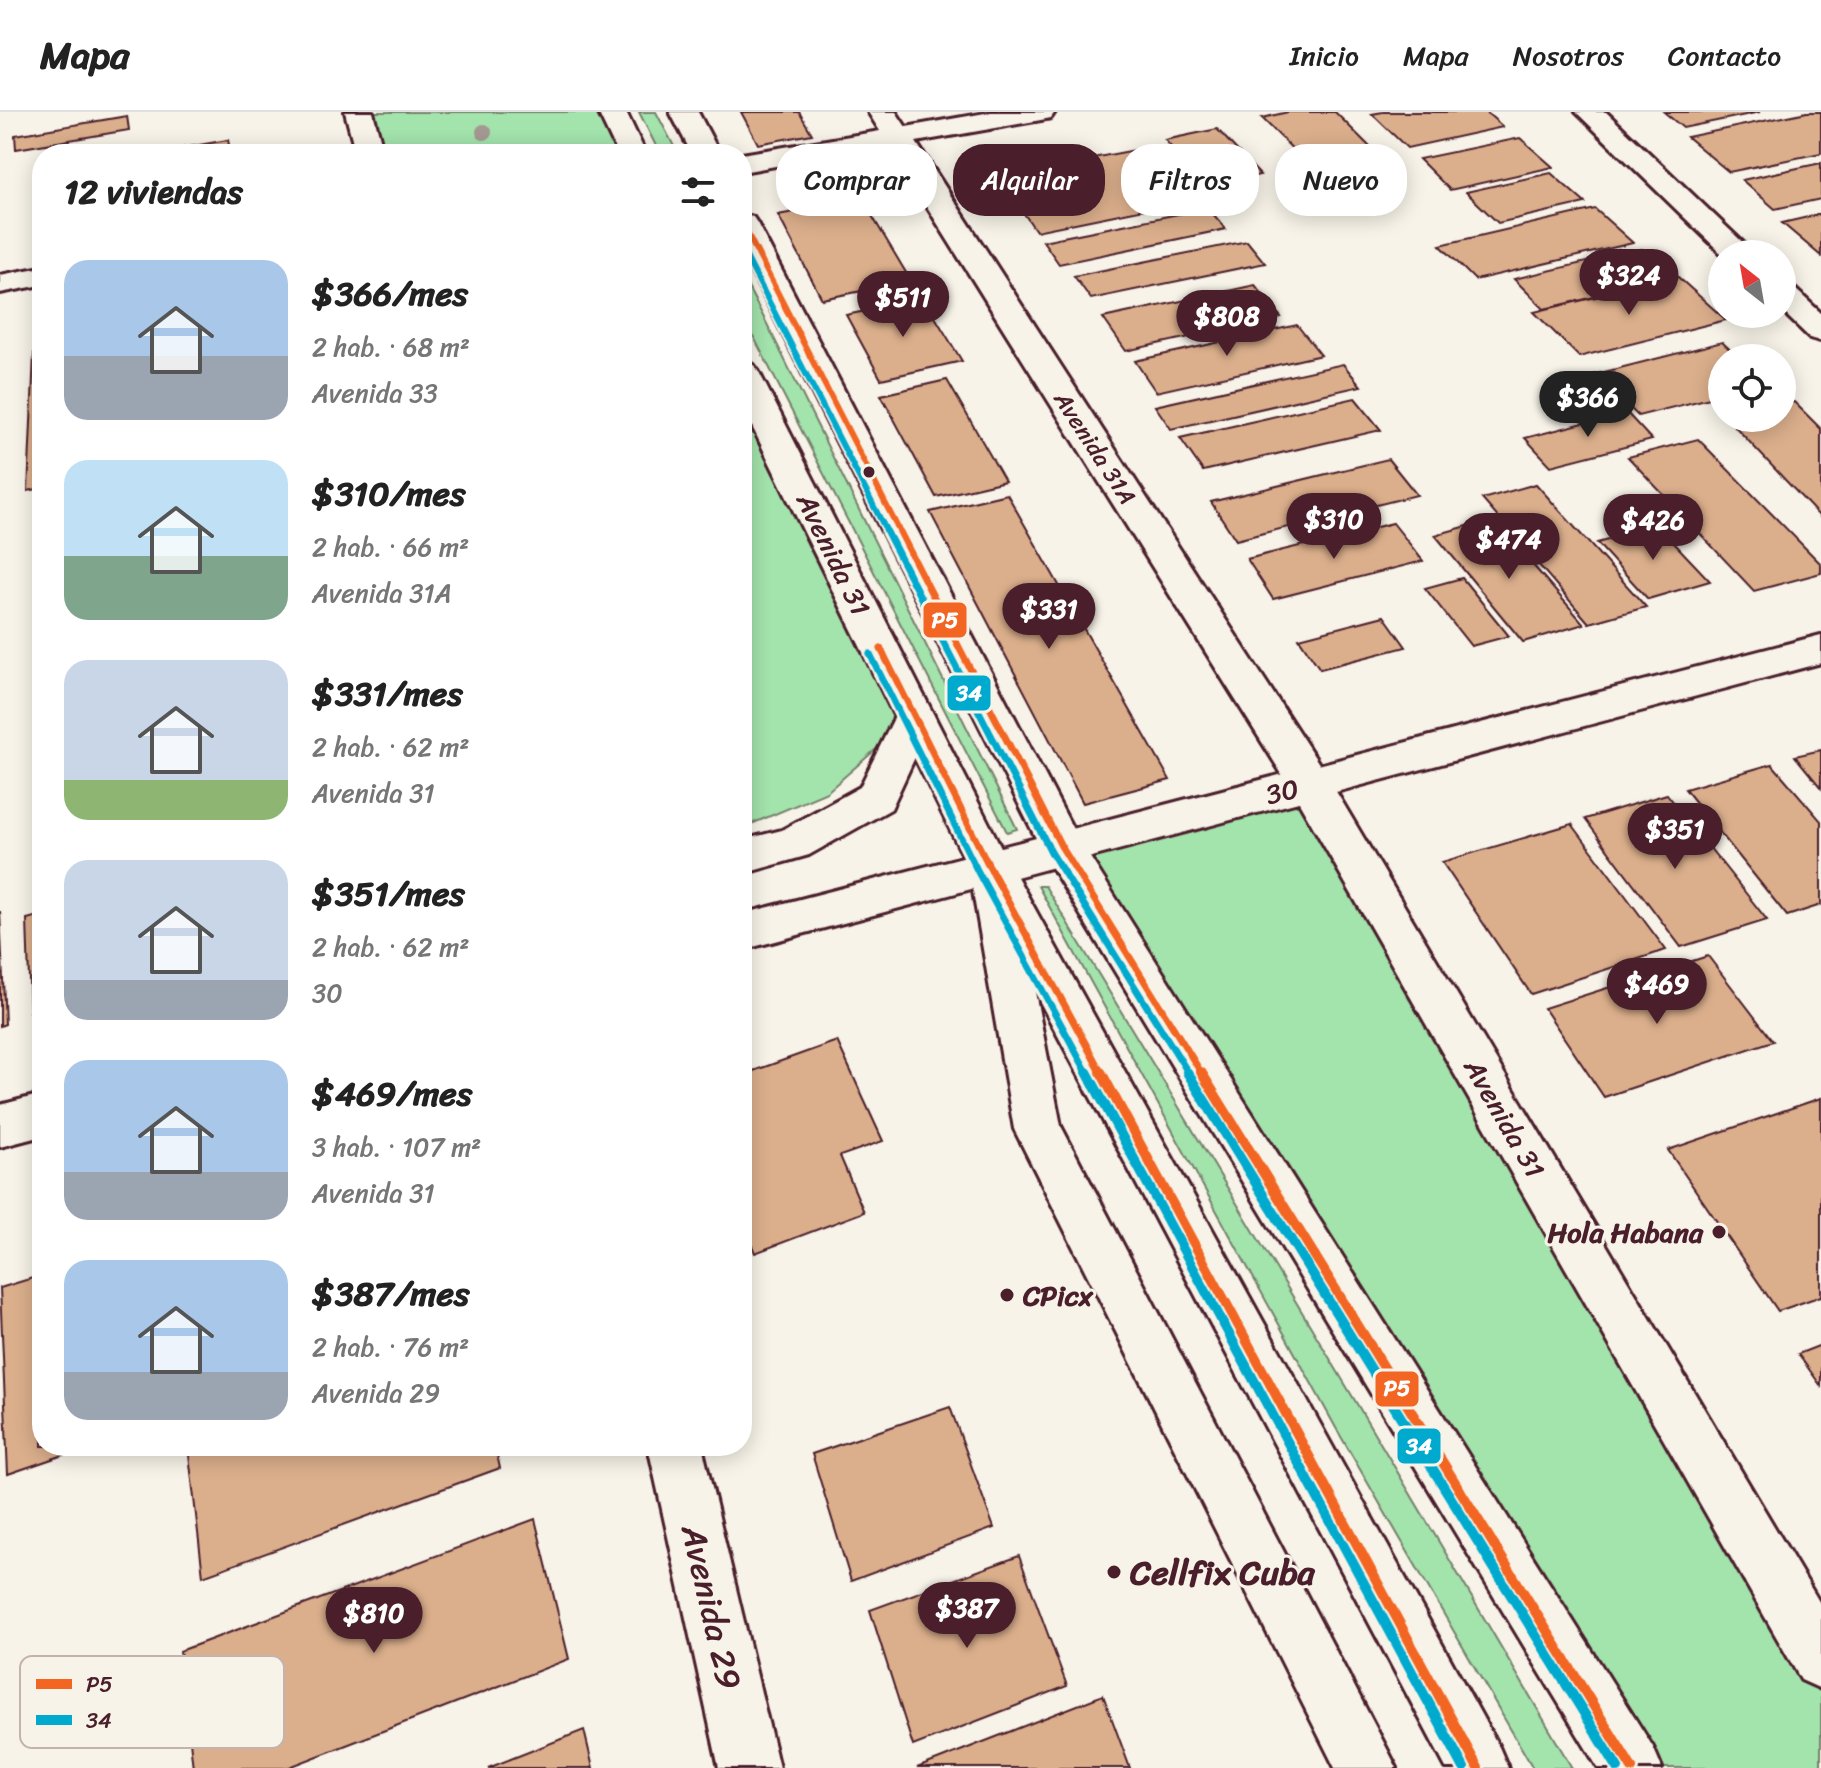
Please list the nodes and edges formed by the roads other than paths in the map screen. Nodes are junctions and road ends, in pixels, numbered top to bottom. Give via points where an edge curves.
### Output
1 (359, 112) edge
2 (612, 112) edge
3 (684, 112) edge
4 (1041, 112) edge
5 (1590, 112) edge
6 (889, 125) edge
7 (367, 144) edge
8 (627, 144) edge
9 (701, 144) edge
10 (752, 160) edge
11 (1725, 240) edge
12 (752, 243) edge
13 (32, 278) edge
14 (0, 284) edge
15 (1796, 307) edge
16 (1821, 331) edge
17 (752, 392) edge
18 (1821, 649) edge
19 (914, 716) junction
20 (1310, 784) junction
21 (1061, 846) junction
22 (752, 854) edge
23 (989, 866) junction
24 (752, 929) edge
25 (32, 1118) edge
26 (0, 1126) edge
27 (677, 1456) edge
28 (1821, 1660) edge
29 (749, 1768) edge
30 (1367, 1768) edge
31 (1478, 1768) edge
32 (1632, 1768) edge

1 - 7 street
2 - 8 street
3 - 9 street
4 - 6 street
5 - 11 street
6 - 10 street
6 - 20 street, Avenida 31A
12 - 21 street
13 - 14 street
15 - 16 street
17 - 19 street, Avenida 31
18 - 20 street, 30
19 - 22 street via 876,798 794,843
19 - 23 street, Avenida 31
20 - 21 street, 30
20 - 28 street, Avenida 31
21 - 23 street, 30
21 - 32 street
23 - 24 street, 30
23 - 30 street, Avenida 31 via 1038,1129
23 - 31 street, Avenida 31
25 - 26 street
27 - 29 street, Avenida 29

